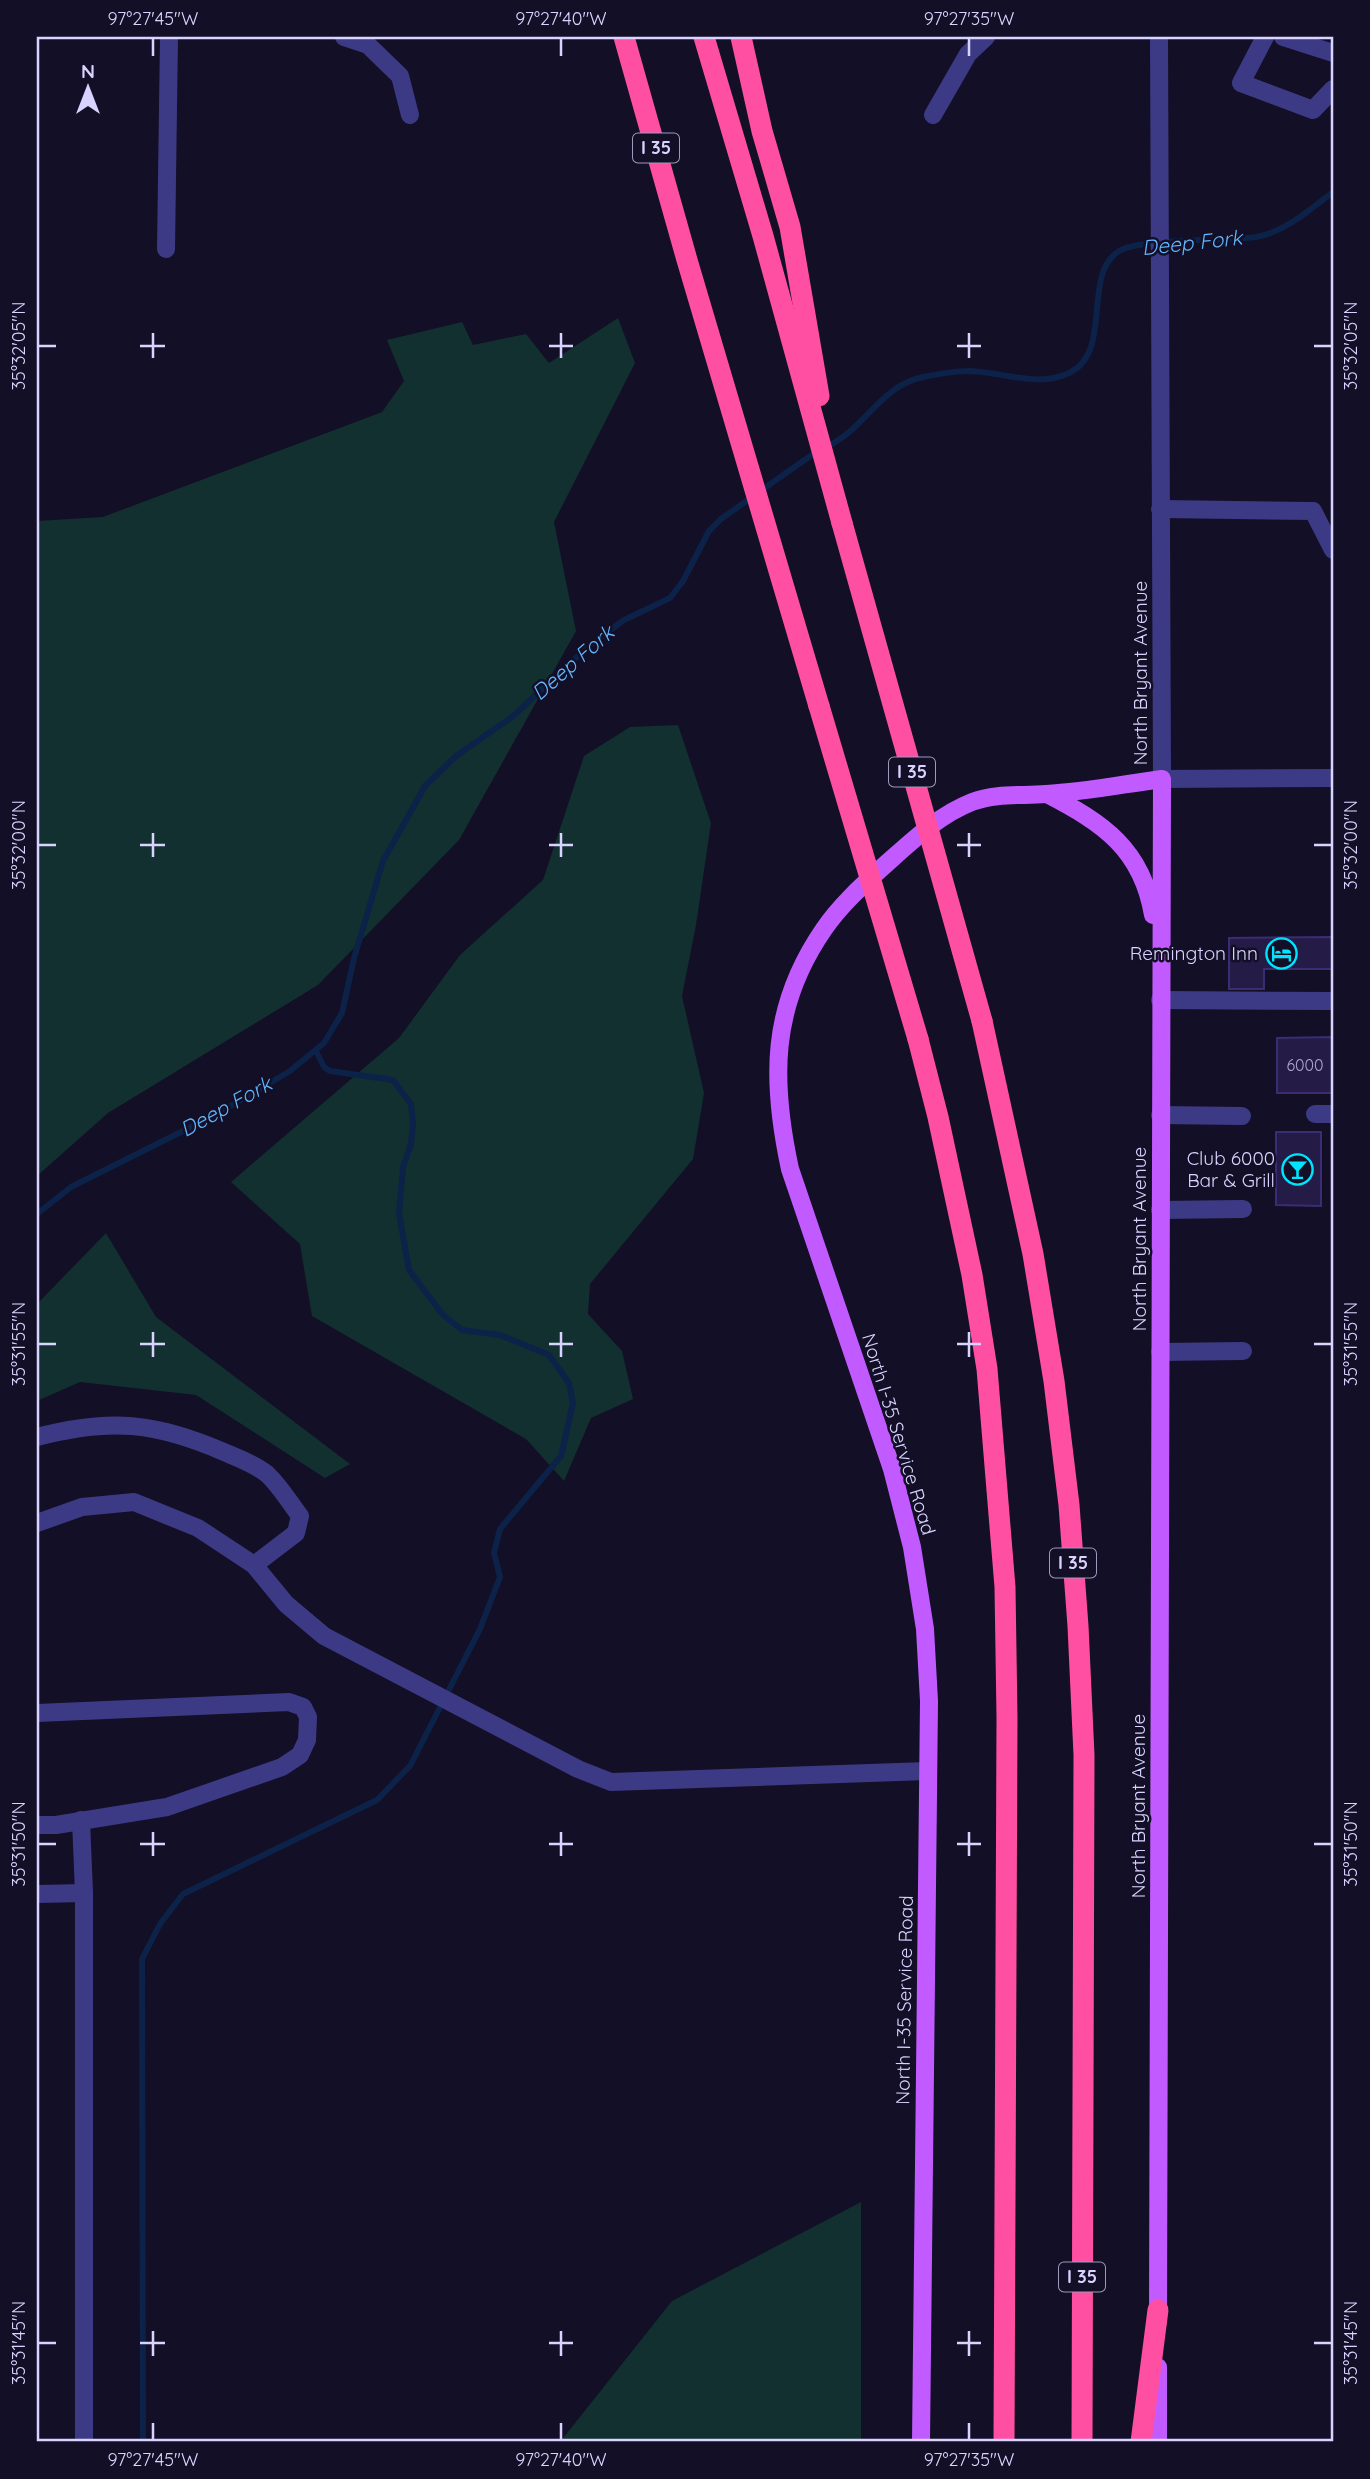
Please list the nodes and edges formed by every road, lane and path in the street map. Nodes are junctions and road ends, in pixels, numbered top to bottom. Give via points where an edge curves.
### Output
1 (169, 37) edge
2 (344, 37) edge
3 (624, 37) edge
4 (704, 37) edge
5 (741, 37) edge
6 (985, 37) edge
7 (1159, 37) edge
8 (1265, 37) edge
9 (1290, 38) edge
10 (1333, 53) edge
11 (1333, 89) edge
12 (410, 114) dead end
13 (933, 115) dead end
14 (166, 249) dead end
15 (1160, 509) junction
16 (842, 523) junction
17 (1333, 550) edge
18 (1333, 778) edge
19 (1162, 779) junction
20 (1047, 794) junction
21 (1160, 958) junction
22 (1160, 1000) junction
23 (1333, 1001) edge
24 (1315, 1114) dead end
25 (1160, 1115) junction
26 (1333, 1115) edge
27 (1242, 1116) dead end
28 (1243, 1209) dead end
29 (1160, 1210) junction
30 (1160, 1352) junction
31 (1243, 1352) dead end
32 (37, 1437) edge
33 (37, 1523) edge
34 (254, 1565) junction
35 (37, 1713) edge
36 (928, 1772) junction
37 (81, 1820) junction
38 (37, 1825) edge
39 (85, 1893) junction
40 (37, 1894) edge
41 (1158, 2310) junction
42 (84, 2442) edge
43 (922, 2442) edge
44 (1004, 2442) edge
45 (1082, 2442) edge
46 (1141, 2442) edge
47 (1158, 2442) edge

1 - 14 street
2 - 12 street via 368,46 400,76
3 - 44 highway, I 35, bridge via 918,1039 972,1275 986,1369 1005,1587
4 - 16 highway, I 35
5 - 16 highway via 790,228
6 - 13 street via 968,54
7 - 15 street, North Bryant Avenue
8 - 11 street via 1241,83 1313,110
9 - 10 street
15 - 17 street via 1313,511
15 - 19 street, North Bryant Avenue
16 - 45 highway, I 35, bridge via 982,1021 1033,1254 1054,1381 1069,1505 1084,1755
18 - 19 street
19 - 20 main road, North I-35 Service Road
19 - 21 main road, North Bryant Avenue
20 - 21 main road via 1102,826 1133,860 1150,897
20 - 36 main road, North I-35 Service Road via 1002,795 974,801 945,815 851,896 823,929 803,966 779,1041 780,1121 790,1169 892,1469 912,1547 925,1629
21 - 22 main road, North Bryant Avenue
22 - 23 street
22 - 25 main road, North Bryant Avenue
24 - 26 street
25 - 27 street
25 - 29 main road, North Bryant Avenue
28 - 29 street
29 - 30 main road, North Bryant Avenue
30 - 31 street
30 - 41 main road, North Bryant Avenue
32 - 34 street via 106,1424 141,1426 250,1463 267,1474 300,1516 296,1533
33 - 34 street via 82,1507 134,1503 198,1528
34 - 36 street via 286,1604 324,1636 611,1782
35 - 37 street via 289,1702 303,1707 308,1717 307,1740 300,1755 282,1767 167,1807
36 - 43 main road, North I-35 Service Road
37 - 38 street
37 - 39 street
39 - 40 street
39 - 42 street
41 - 46 highway
41 - 47 main road, North Bryant Avenue

